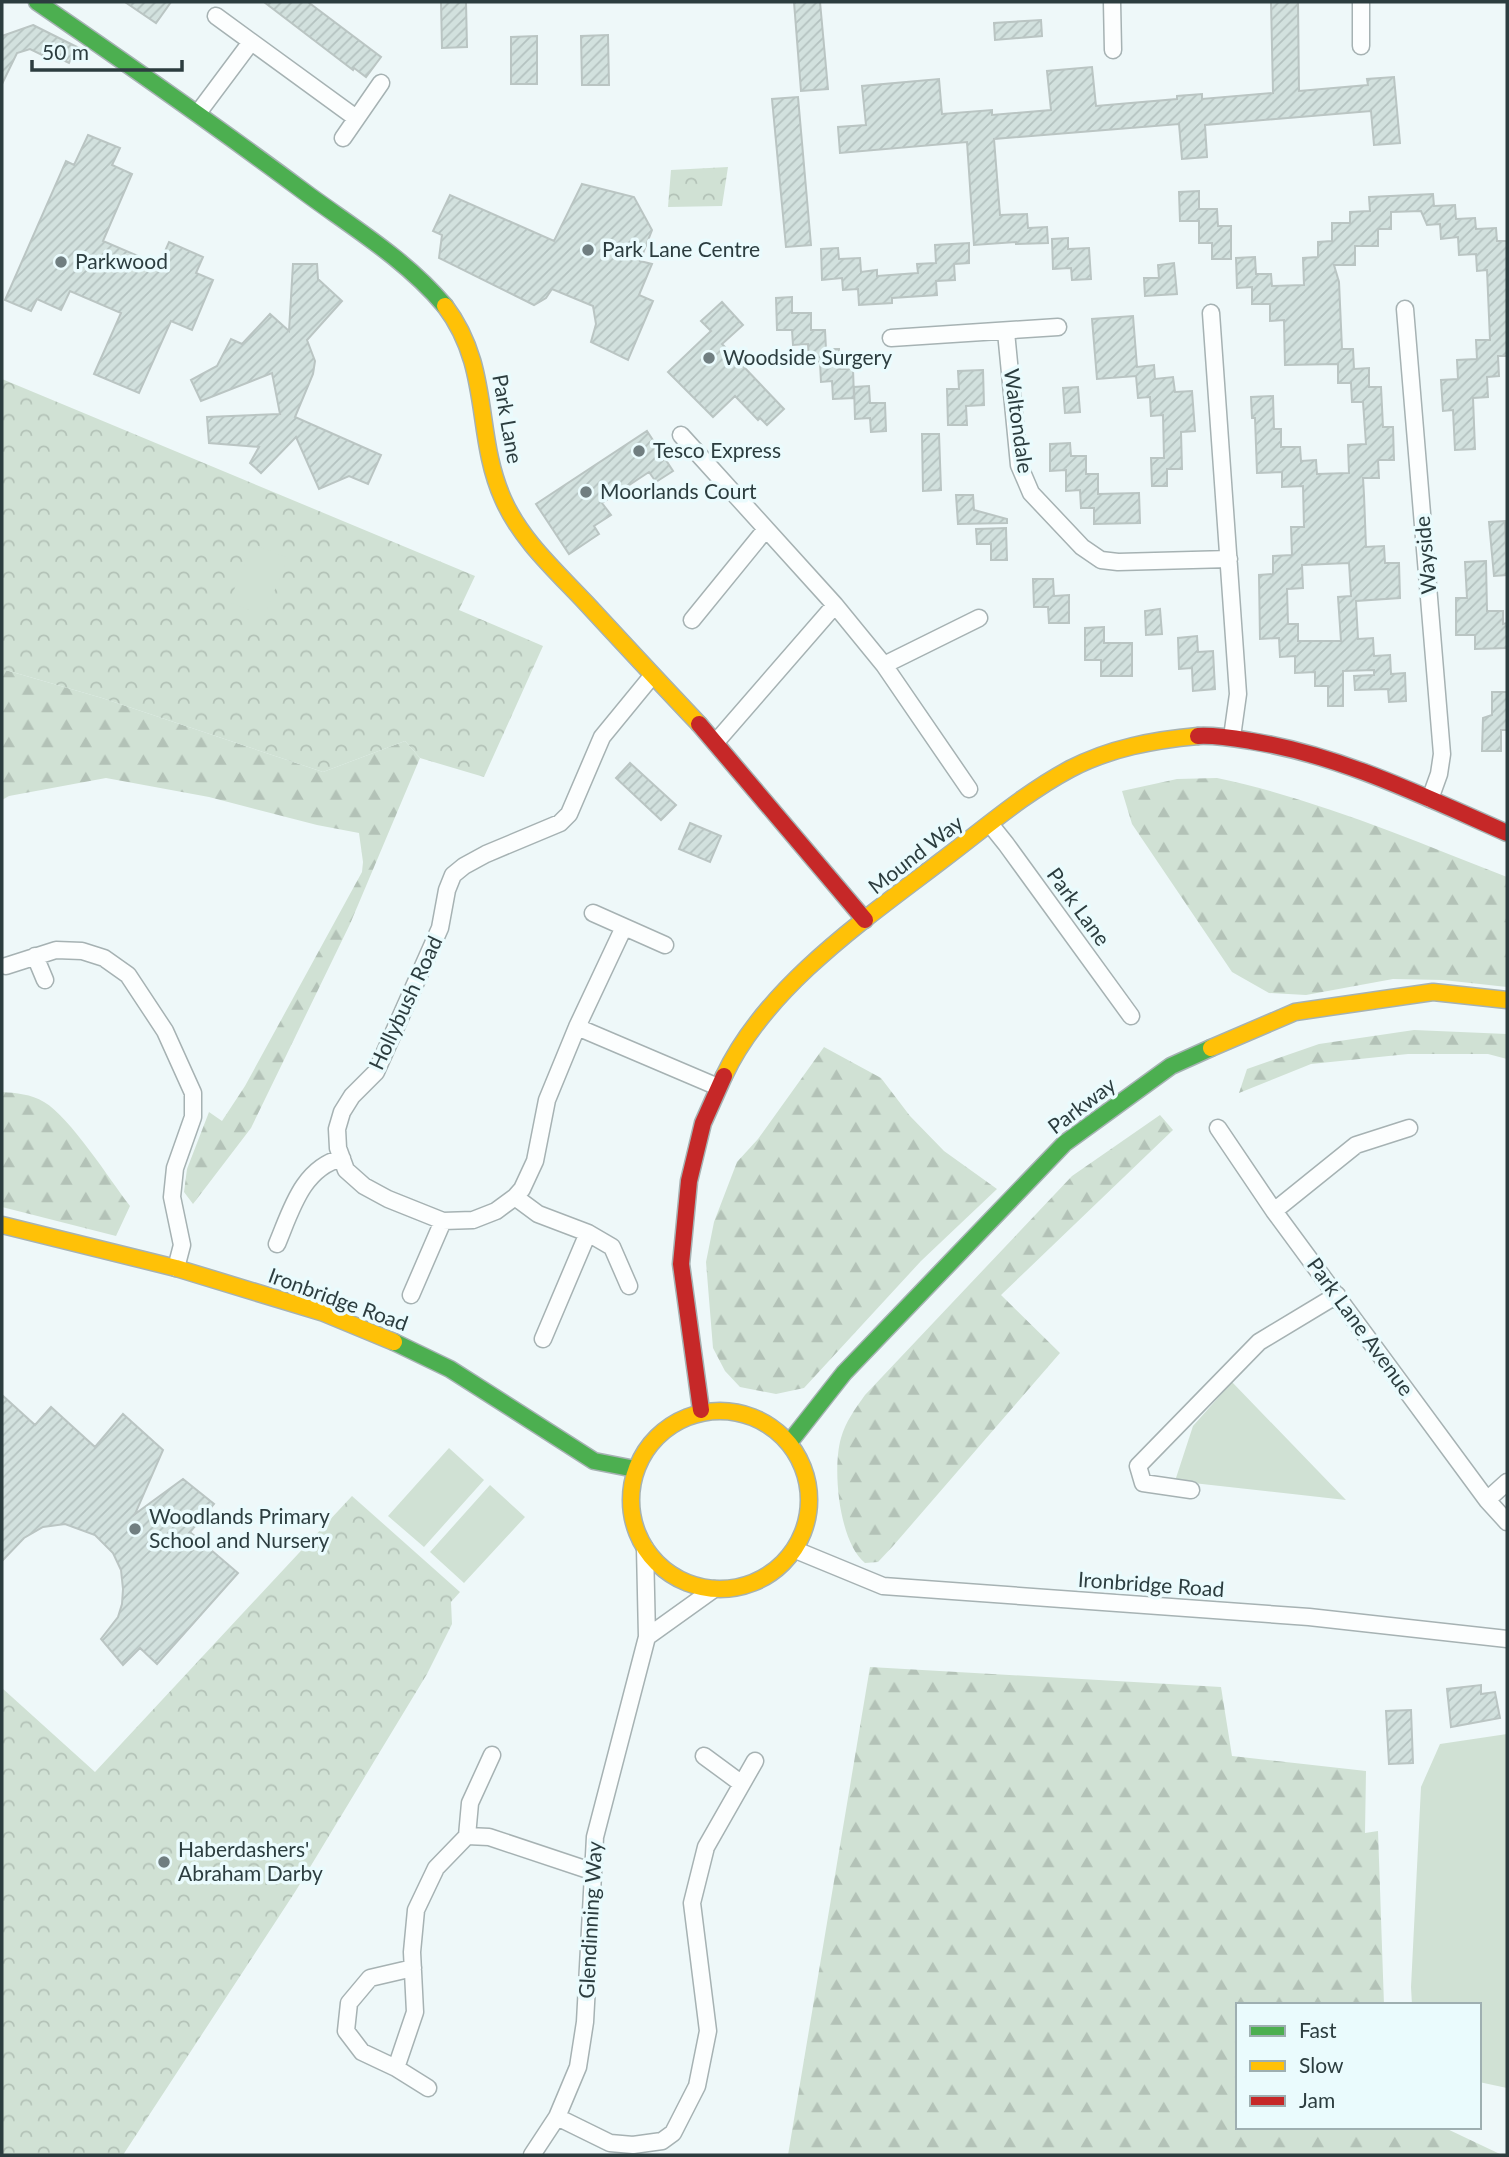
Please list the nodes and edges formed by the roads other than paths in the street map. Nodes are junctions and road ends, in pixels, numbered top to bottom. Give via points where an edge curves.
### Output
1 (37, 2) edge
2 (1112, 2) edge
3 (1361, 2) edge
4 (216, 16) dead end
5 (251, 42) junction
6 (1361, 46) dead end
7 (1113, 50) dead end
8 (382, 83) dead end
9 (198, 113) junction
10 (356, 118) junction
11 (343, 138) dead end
12 (1405, 309) dead end
13 (1211, 313) dead end
14 (1058, 327) dead end
15 (1006, 332) junction
16 (891, 338) dead end
17 (681, 435) dead end
18 (766, 528) junction
19 (1228, 559) junction
20 (835, 605) junction
21 (979, 618) dead end
22 (692, 620) dead end
23 (884, 665) junction
24 (652, 676) junction
25 (1232, 737) junction
26 (716, 742) junction
27 (969, 789) dead end
28 (1430, 799) junction
29 (990, 824) junction
30 (1507, 833) edge
31 (593, 913) dead end
32 (865, 920) junction
33 (624, 927) junction
34 (665, 945) dead end
35 (35, 957) junction
36 (6, 966) dead end
37 (45, 980) dead end
38 (1507, 1000) edge
39 (1131, 1016) dead end
40 (577, 1027) junction
41 (718, 1087) junction
42 (1218, 1128) dead end
43 (1409, 1128) dead end
44 (342, 1158) junction
45 (515, 1197) junction
46 (1274, 1210) junction
47 (443, 1221) junction
48 (2, 1226) edge
49 (588, 1233) junction
50 (277, 1244) dead end
51 (176, 1268) junction
52 (629, 1286) dead end
53 (411, 1295) dead end
54 (1337, 1295) junction
55 (543, 1339) dead end
56 (701, 1410) junction
57 (789, 1443) junction
58 (635, 1469) junction
59 (1507, 1482) edge
60 (1191, 1490) dead end
61 (1487, 1500) junction
62 (1507, 1522) edge
63 (645, 1548) junction
64 (798, 1551) junction
65 (715, 1588) junction
66 (647, 1637) junction
67 (1507, 1639) edge
68 (492, 1755) dead end
69 (704, 1756) dead end
70 (755, 1761) dead end
71 (742, 1784) junction
72 (467, 1836) junction
73 (591, 1871) junction
74 (413, 1968) junction
75 (396, 2068) junction
76 (428, 2088) dead end
77 (557, 2117) junction
78 (662, 2141) junction
79 (532, 2155) edge
80 (672, 2155) edge

1 - 9 street, Park Lane
2 - 7 street
3 - 6 street
4 - 5 street
5 - 9 street
5 - 10 street
8 - 10 street
9 - 24 street, Park Lane via 411,271 444,305 474,355 498,486 512,518
10 - 11 street
12 - 28 street, Wayside via 1442,754
13 - 19 street
14 - 15 street
15 - 16 street
15 - 19 street, Waltondale via 1019,465 1031,492 1082,547 1101,560 1118,562
17 - 18 street
18 - 20 street
18 - 22 street
19 - 25 street via 1238,694
20 - 23 street
20 - 26 street
21 - 23 street
23 - 27 street
24 - 26 street, Park Lane
24 - 44 street, Hollybush Road via 602,737 569,814 560,823 486,854 453,875 440,928 376,1072 342,1111 338,1129
25 - 28 street, Mound Way via 1311,754
25 - 29 street, Mound Way via 1170,738 1111,752 1072,768
26 - 32 street, Park Lane
28 - 30 street, Mound Way
29 - 32 street, Mound Way
29 - 39 street, Park Lane
31 - 33 street
32 - 41 street, Mound Way via 778,996
33 - 34 street
33 - 40 street
35 - 36 street
35 - 37 street
35 - 51 street via 56,950 104,958 128,975 165,1031 193,1093 193,1117 175,1168 172,1197 182,1245
38 - 57 street, Parkway via 1433,992 1295,1012 1171,1066 1065,1143 844,1373
40 - 41 street
40 - 45 street via 547,1100 535,1161
41 - 56 street, Mound Way via 703,1123 689,1181 681,1264
42 - 46 street, Park Lane Avenue
43 - 46 street via 1356,1146
44 - 47 street via 346,1170 364,1186
44 - 50 street via 330,1161 301,1188
45 - 47 street via 473,1220
45 - 49 street via 538,1214
46 - 54 street, Park Lane Avenue
47 - 53 street
48 - 51 street, Ironbridge Road
49 - 52 street via 612,1247
49 - 55 street
51 - 58 street, Ironbridge Road via 324,1313 418,1352 594,1461
54 - 60 street via 1259,1342 1138,1466 1143,1483
54 - 61 street, Park Lane Avenue
56 - 57 street via 743,1413 772,1426
56 - 58 street via 656,1438
57 - 64 street via 809,1485 808,1524
58 - 63 street via 631,1512
59 - 61 street
61 - 62 street, Park Lane Avenue
63 - 65 street via 659,1567 691,1586
63 - 66 street, Glendinning Way
64 - 65 street via 757,1583 730,1590
64 - 67 street, Ironbridge Road via 883,1586 1309,1617
65 - 66 street
66 - 73 street, Glendinning Way via 595,1837
68 - 72 street via 470,1803
69 - 71 street
70 - 71 street
71 - 78 street via 706,1847 692,1903 708,2031 697,2086 673,2133
72 - 73 street via 489,1837
72 - 74 street via 436,1868 416,1910
73 - 77 street, Glendinning Way via 585,2022 578,2067
74 - 75 street via 415,2012
74 - 75 street via 370,1978 349,2003 346,2031 362,2052
75 - 76 street
77 - 78 street via 610,2143
77 - 79 street, Glendinning Way
78 - 80 street

